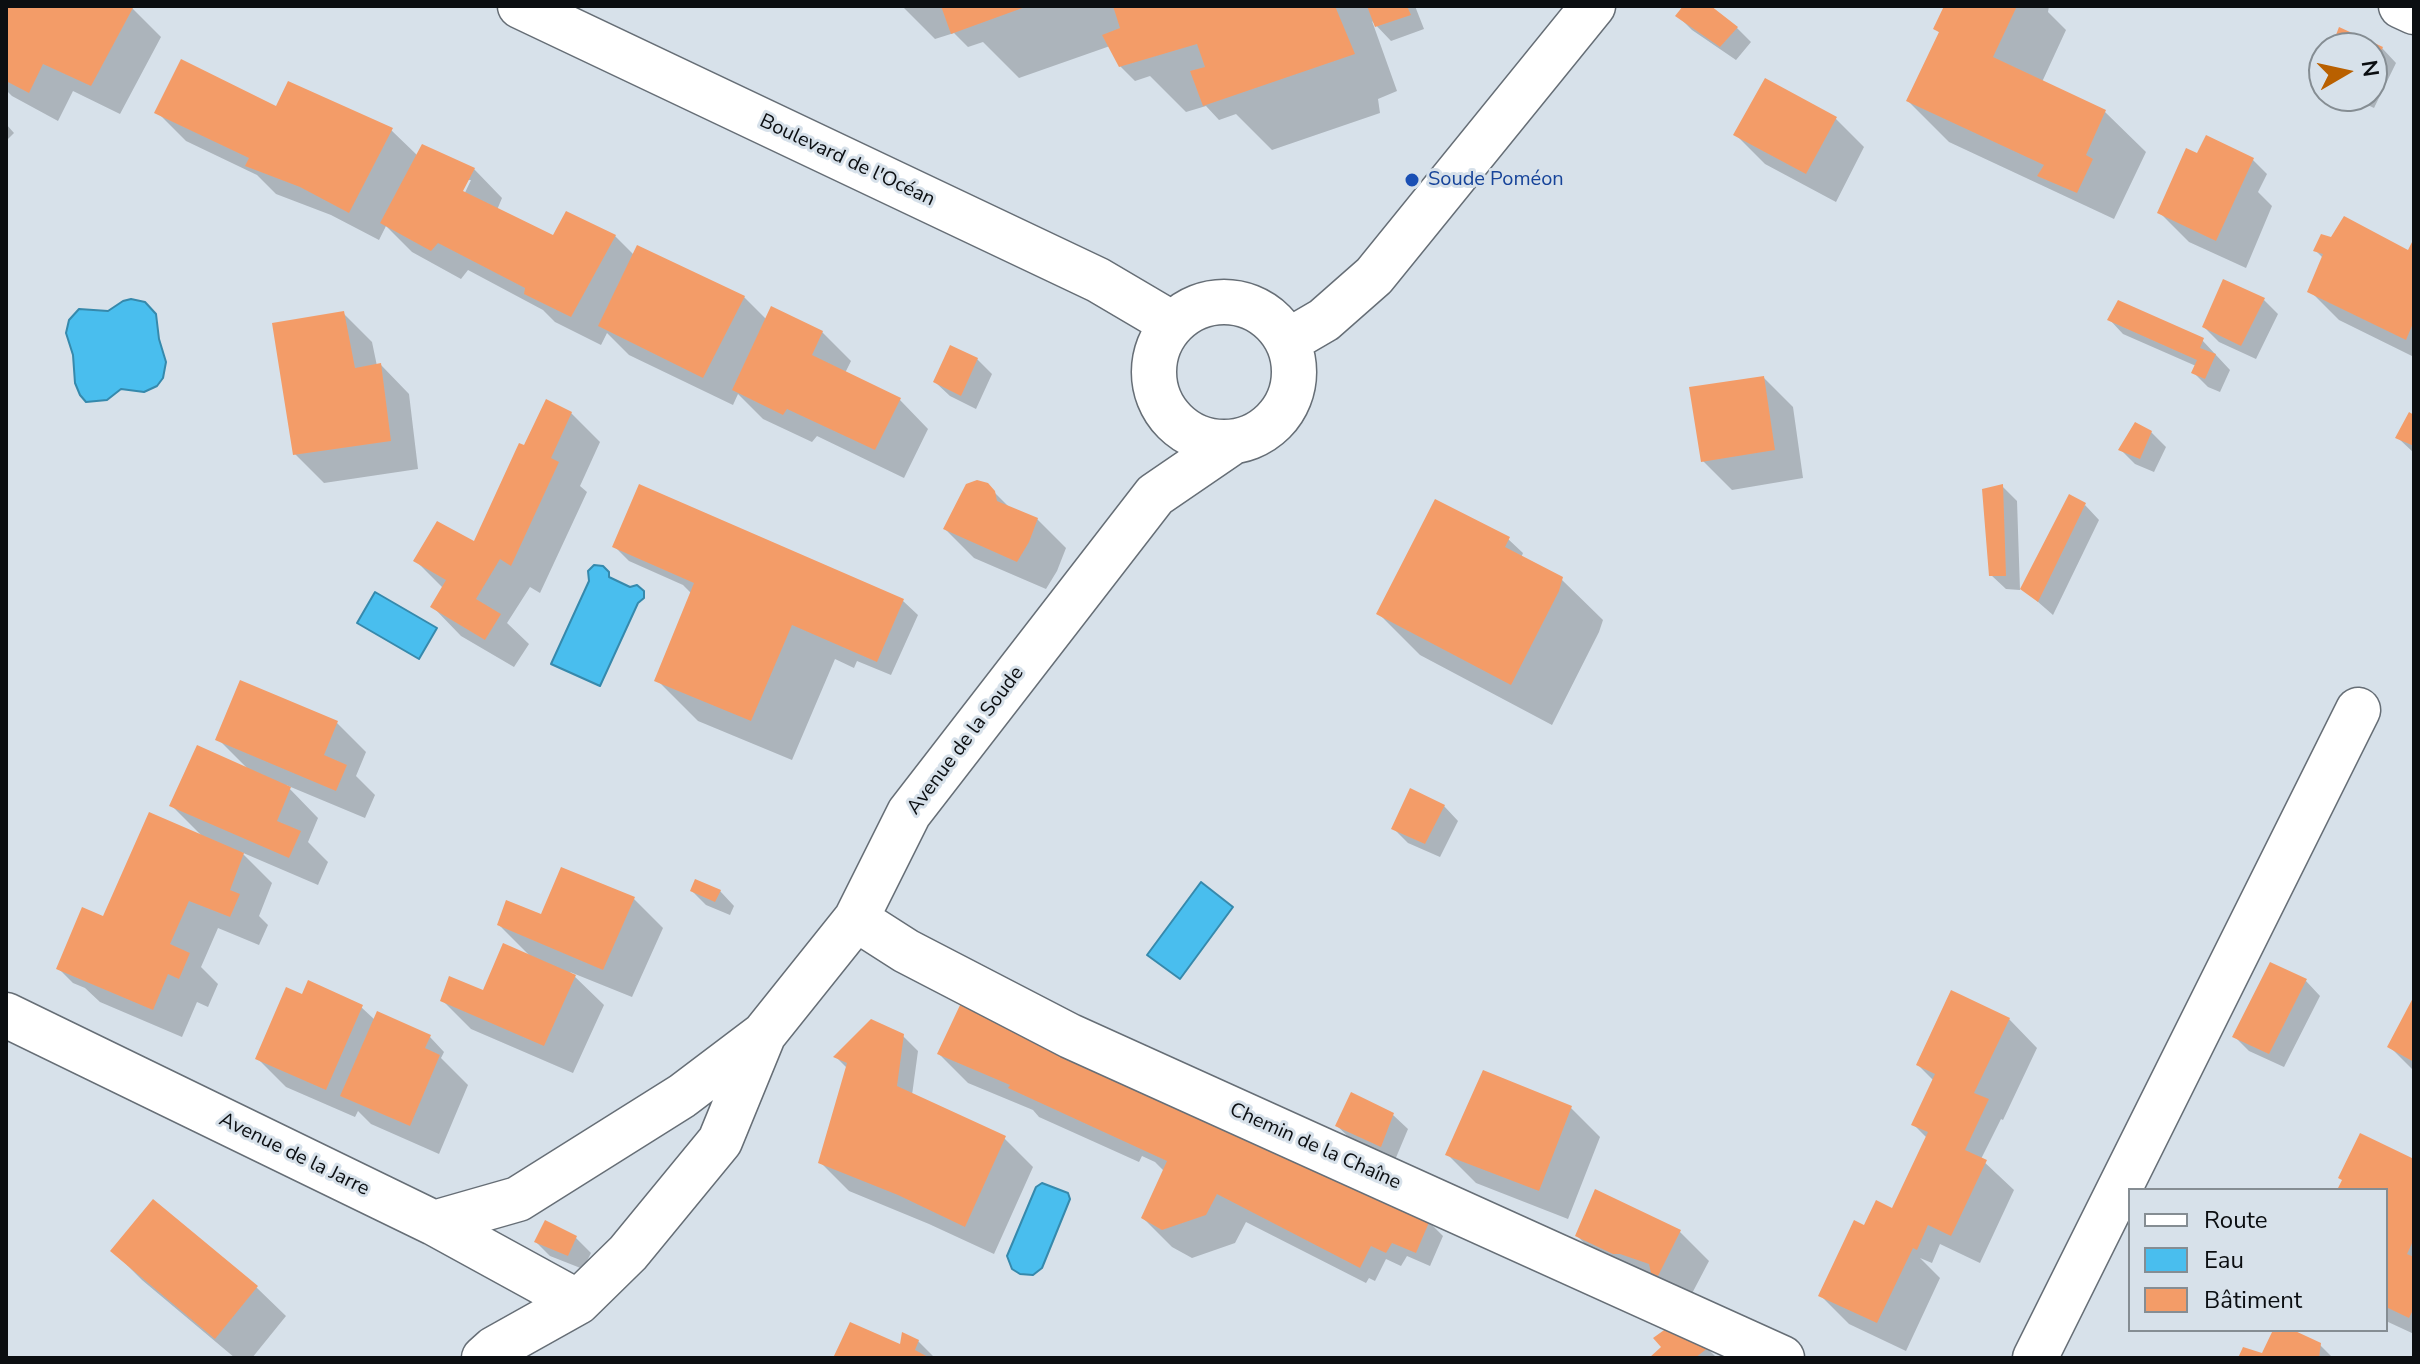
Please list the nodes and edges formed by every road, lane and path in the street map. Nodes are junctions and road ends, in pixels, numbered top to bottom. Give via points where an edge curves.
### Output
1 (520, 6) edge
2 (1593, 6) edge
3 (2401, 6) edge
4 (2414, 12) edge
5 (1171, 323) junction
6 (1288, 341) junction
7 (1165, 413) junction
8 (1231, 443) junction
9 (1155, 495) junction
10 (2358, 710) dead end
11 (856, 919) junction
12 (6, 1015) edge
13 (764, 1034) junction
14 (434, 1223) junction
15 (578, 1302) junction
16 (484, 1358) edge
17 (1782, 1358) edge
18 (2035, 1358) edge

1 - 5 street, Boulevard de l'Océan via 1098,280
2 - 6 street via 1374,276 1324,320
3 - 4 street
5 - 6 street via 1200,304 1234,301 1266,314
5 - 7 street via 1155,351 1152,384
6 - 8 street via 1293,389 1283,411 1251,438
7 - 8 street via 1194,438
7 - 9 street
8 - 9 street, Avenue de la Soude
9 - 11 street, Avenue de la Soude via 909,813
10 - 18 street
11 - 13 street, Avenue de la Soude
11 - 17 street, Chemin de la Chaîne via 1070,1036
12 - 14 street, Avenue de la Jarre
13 - 14 street, Avenue de la Soude via 682,1096 518,1199
13 - 15 street, Avenue de la Soude via 720,1141 628,1253
14 - 15 street, Avenue de la Jarre
15 - 16 street, Avenue de la Soude

